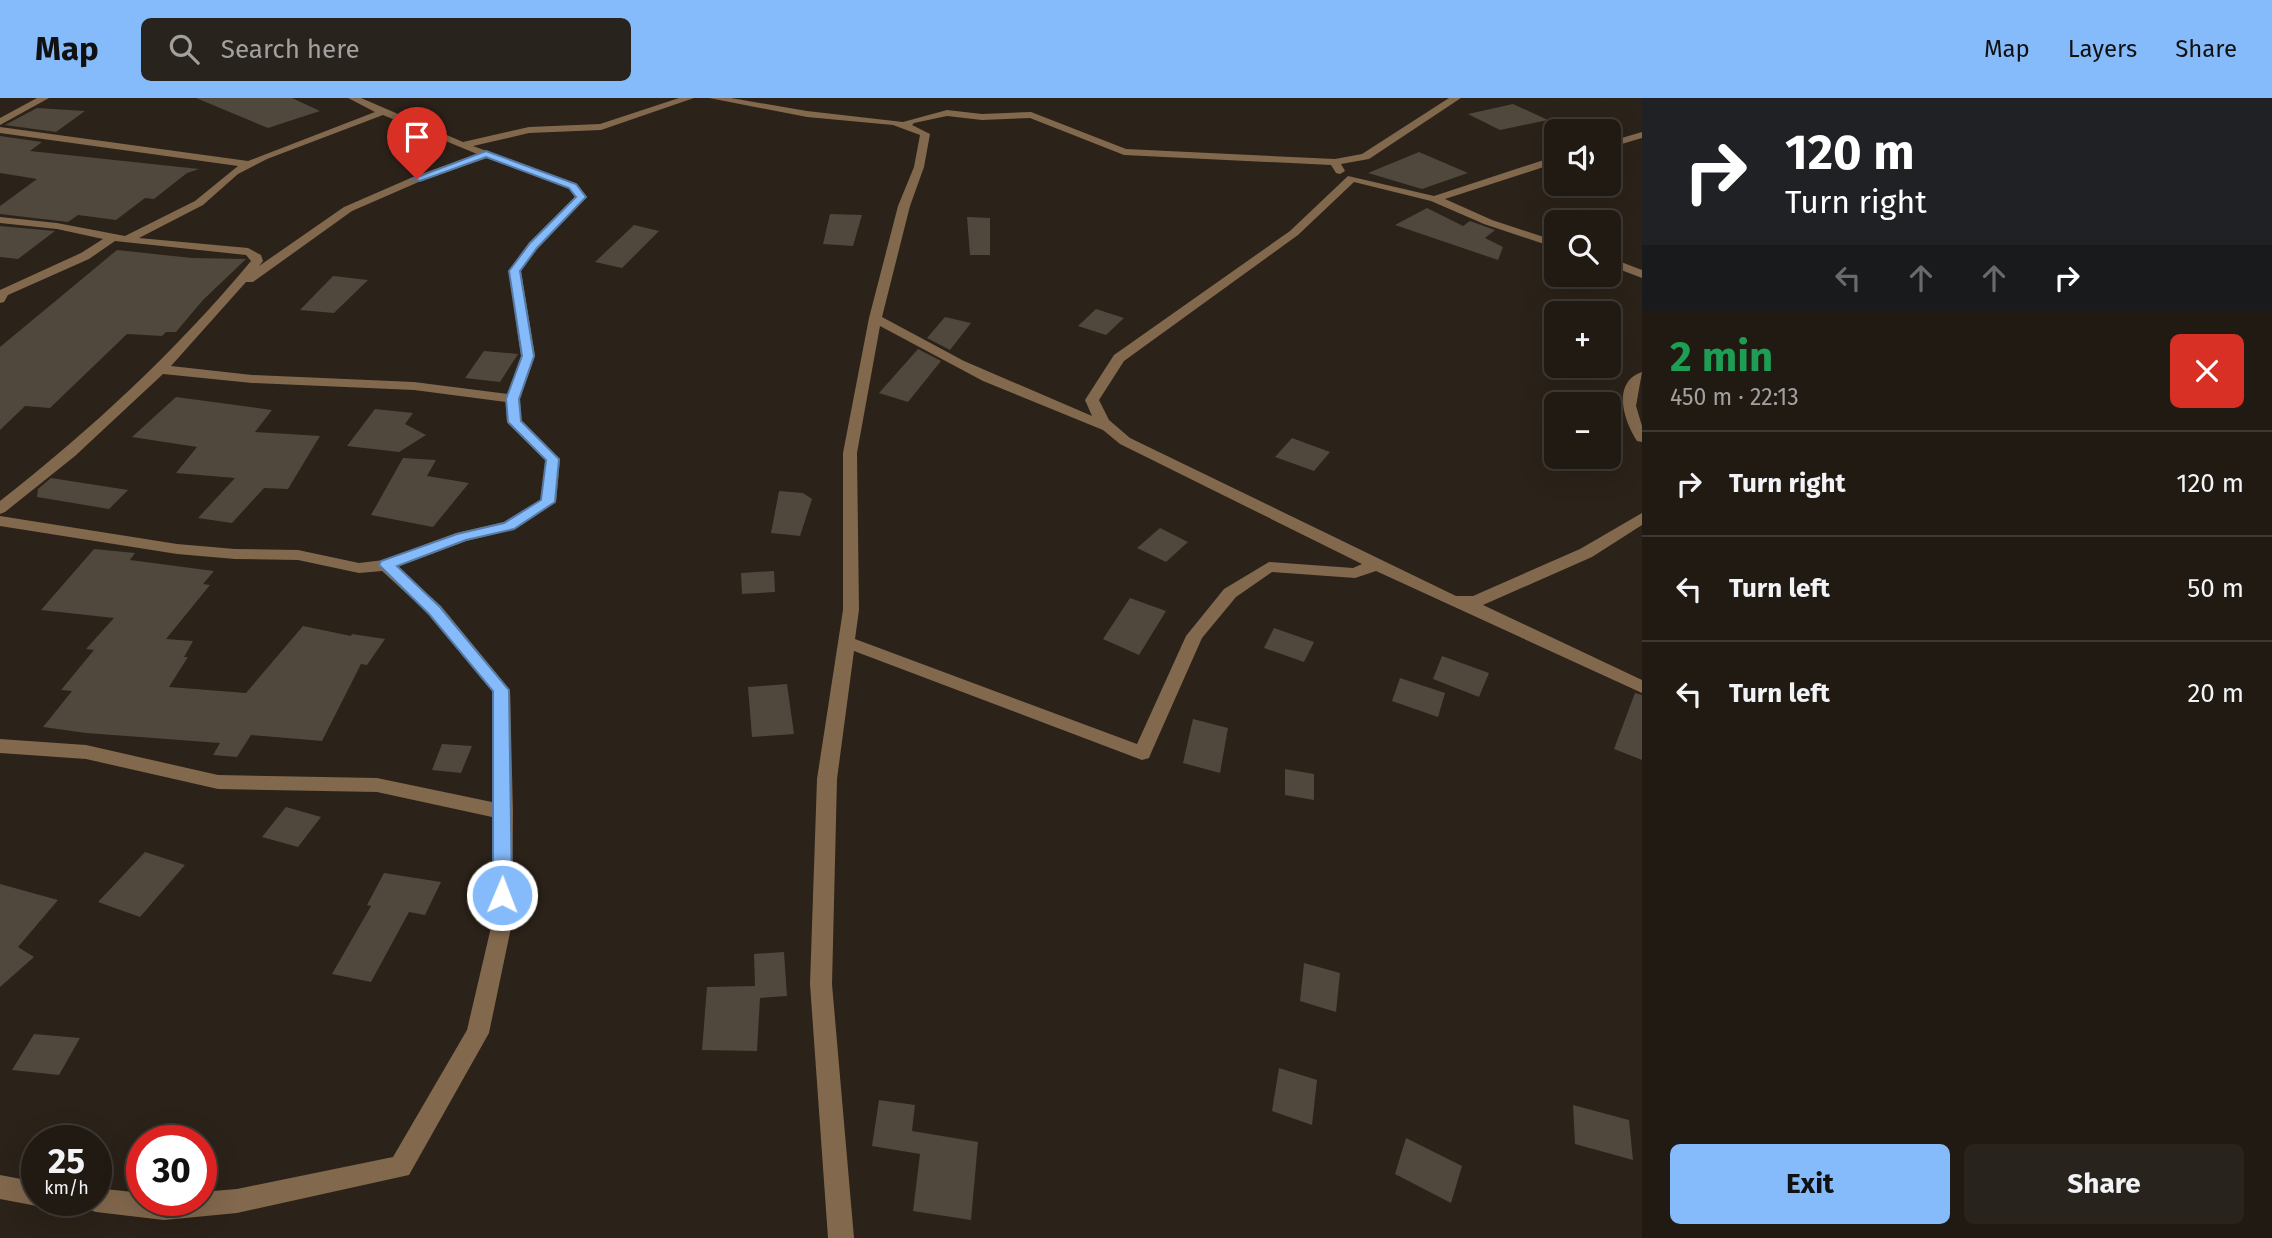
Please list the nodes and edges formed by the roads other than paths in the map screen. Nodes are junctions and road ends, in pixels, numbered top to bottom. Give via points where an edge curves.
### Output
1 (44, 98) edge
2 (353, 98) edge
3 (689, 98) edge
4 (714, 98) edge
5 (1456, 98) edge
6 (383, 112) junction
7 (0, 122) edge
8 (903, 126) junction
9 (0, 131) edge
10 (1642, 135) edge
11 (1621, 141) edge
12 (462, 145) junction
13 (486, 154) junction
14 (1335, 162) junction
15 (1544, 163) edge
16 (249, 164) junction
17 (1352, 178) junction
18 (1435, 199) junction
19 (0, 220) edge
20 (120, 239) junction
21 (1544, 241) edge
22 (1621, 266) edge
23 (1642, 274) edge
24 (235, 289) junction
25 (0, 299) edge
26 (875, 318) junction
27 (159, 369) junction
28 (1642, 376) edge
29 (513, 399) junction
30 (1107, 427) junction
31 (1642, 438) edge
32 (0, 509) edge
33 (1642, 518) edge
34 (0, 521) edge
35 (1377, 564) junction
36 (386, 565) junction
37 (1465, 603) junction
38 (846, 642) junction
39 (1638, 678) edge
40 (0, 746) edge
41 (503, 812) junction
42 (0, 1188) edge
43 (21, 1191) edge
44 (112, 1202) edge
45 (841, 1238) edge

1 - 7 street
2 - 6 street
3 - 12 street via 601,127 529,130
4 - 8 street
5 - 14 street via 1364,157
6 - 12 street
6 - 16 street
8 - 14 street via 947,113 1031,115 1124,152
8 - 26 street via 925,134
9 - 16 street
10 - 11 street
12 - 13 street
13 - 24 street via 348,209
13 - 29 street via 573,186 581,197 533,245 515,271 528,356
14 - 17 street
15 - 18 street
16 - 20 street via 215,186 199,203
17 - 18 street
17 - 30 street via 1294,233 1119,358 1092,400
18 - 21 street
19 - 20 street
20 - 24 street via 248,252 257,261
20 - 25 street via 3,293
22 - 23 street
24 - 27 street
26 - 30 street via 1015,392
26 - 38 street via 850,453 851,610
27 - 29 street via 252,379 414,386
27 - 32 street via 76,450
28 - 31 street via 1631,388 1629,404 1630,421
29 - 36 street via 514,422 553,459 548,502 509,526 462,537
30 - 35 street
33 - 37 street via 1586,553
34 - 36 street via 177,549 298,555 359,568
35 - 37 street
35 - 38 street via 1355,573 1269,567 1230,593 1195,636 1142,753
36 - 41 street via 435,610 501,690
37 - 39 street
38 - 45 street via 827,779 821,984
40 - 41 street via 86,752 218,782 377,785
41 - 44 street via 502,923 478,1033 400,1167 237,1200 164,1208
42 - 43 street

